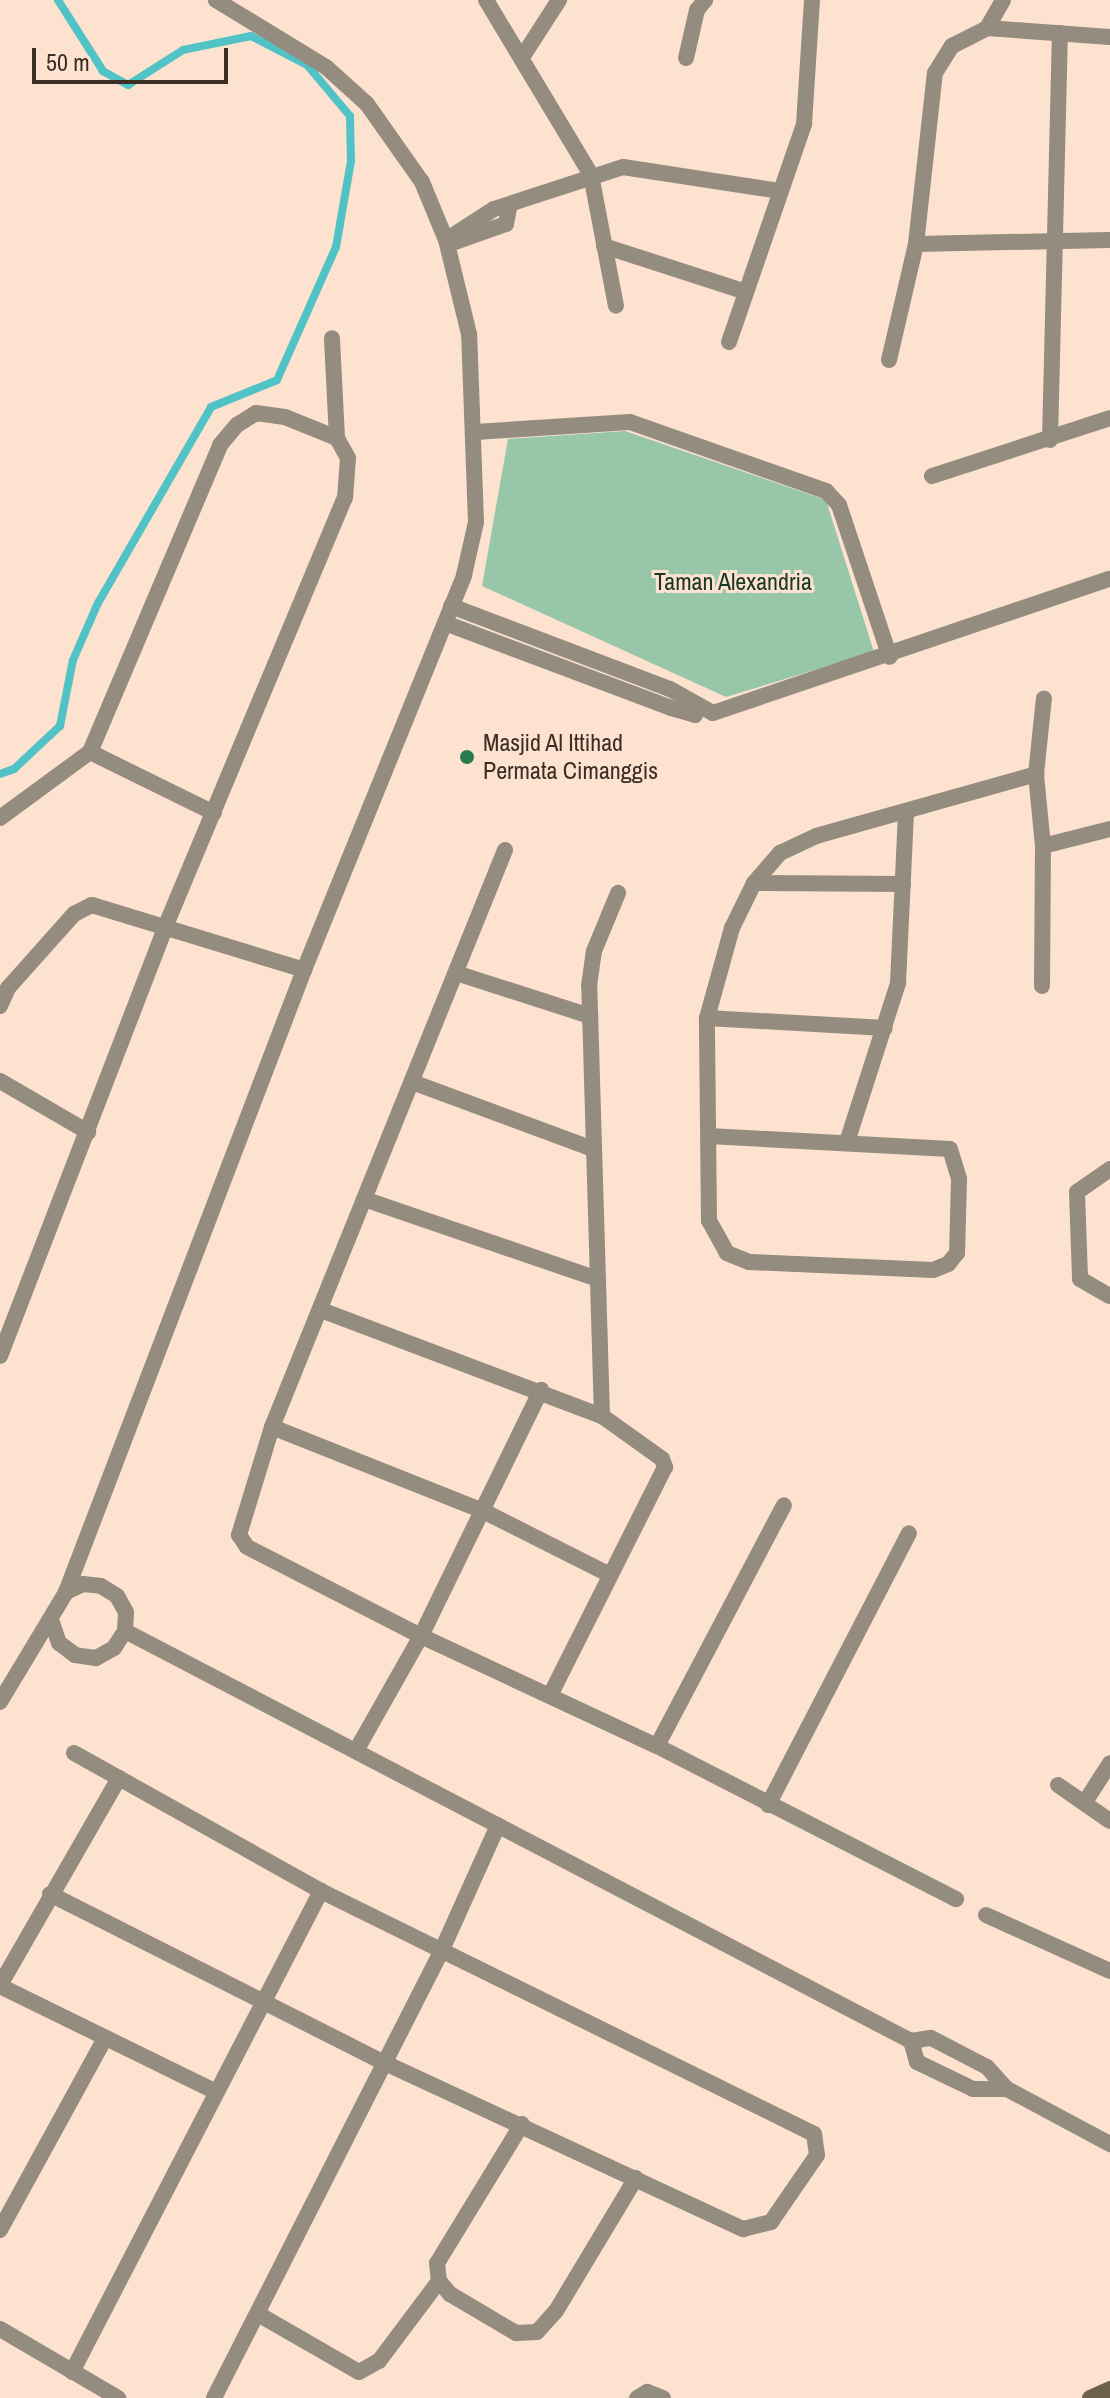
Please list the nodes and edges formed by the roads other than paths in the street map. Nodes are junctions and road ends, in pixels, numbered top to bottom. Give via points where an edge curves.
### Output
1 (216, 0) edge
2 (486, 0) edge
3 (559, 0) edge
4 (705, 0) edge
5 (812, 0) edge
6 (1003, 0) edge
7 (987, 28) junction
8 (1060, 33) junction
9 (1110, 37) edge
10 (523, 56) junction
11 (686, 58) dead end
12 (591, 175) junction
13 (779, 191) junction
14 (1110, 240) edge
15 (447, 243) junction
16 (916, 244) junction
17 (1054, 244) junction
18 (604, 246) junction
19 (746, 292) junction
20 (616, 306) dead end
21 (332, 338) dead end
22 (729, 342) dead end
23 (889, 360) dead end
24 (1110, 418) edge
25 (475, 432) junction
26 (337, 438) junction
27 (1050, 440) junction
28 (932, 476) dead end
29 (1110, 579) edge
30 (451, 606) junction
31 (445, 623) junction
32 (890, 657) junction
33 (1044, 698) dead end
34 (698, 706) junction
35 (90, 752) junction
36 (1036, 774) junction
37 (906, 812) junction
38 (214, 813) junction
39 (0, 818) edge
40 (1110, 829) edge
41 (1043, 846) junction
42 (505, 850) dead end
43 (754, 883) junction
44 (903, 884) junction
45 (618, 893) dead end
46 (166, 925) junction
47 (304, 970) junction
48 (456, 973) junction
49 (1042, 986) dead end
50 (4, 987) edge
51 (0, 1006) edge
52 (590, 1016) junction
53 (707, 1018) junction
54 (885, 1028) junction
55 (0, 1081) edge
56 (412, 1082) junction
57 (88, 1132) junction
58 (709, 1136) junction
59 (848, 1139) junction
60 (593, 1149) junction
61 (1110, 1169) edge
62 (364, 1199) junction
63 (598, 1279) junction
64 (1110, 1296) edge
65 (321, 1310) junction
66 (0, 1356) edge
67 (541, 1390) junction
68 (602, 1416) junction
69 (272, 1427) junction
70 (784, 1505) dead end
71 (483, 1511) junction
72 (909, 1533) dead end
73 (610, 1575) junction
74 (66, 1592) junction
75 (52, 1623) junction
76 (125, 1631) junction
77 (421, 1636) junction
78 (550, 1696) junction
79 (0, 1702) edge
80 (657, 1746) junction
81 (357, 1749) junction
82 (74, 1753) dead end
83 (1110, 1763) edge
84 (119, 1778) junction
85 (1058, 1785) dead end
86 (1085, 1802) junction
87 (768, 1805) junction
88 (1110, 1821) edge
89 (498, 1825) junction
90 (321, 1891) junction
91 (50, 1894) junction
92 (956, 1899) dead end
93 (986, 1915) dead end
94 (441, 1952) junction
95 (1110, 1971) edge
96 (0, 1986) edge
97 (264, 2002) junction
98 (105, 2038) junction
99 (911, 2041) junction
100 (385, 2063) junction
101 (1007, 2089) junction
102 (214, 2091) junction
103 (522, 2124) junction
104 (1110, 2144) edge
105 (636, 2178) junction
106 (0, 2230) edge
107 (439, 2281) junction
108 (258, 2314) junction
109 (0, 2329) edge
110 (72, 2372) junction
111 (1110, 2389) edge
112 (118, 2398) edge
113 (214, 2398) edge
114 (637, 2398) edge
115 (663, 2398) edge
116 (1090, 2398) edge

1 - 15 street via 289,41 367,104 422,182
2 - 10 street
3 - 10 street
4 - 11 street via 697,10
5 - 13 street via 804,124
6 - 7 street
7 - 8 street
7 - 16 street via 952,46 935,73
8 - 9 street
8 - 17 street
10 - 12 street
12 - 13 street via 635,166
12 - 15 street via 471,220
12 - 18 street
13 - 19 street
14 - 17 street
15 - 25 street via 469,334
16 - 17 street
16 - 23 street
17 - 27 street
18 - 19 street
18 - 20 street
19 - 22 street
21 - 26 street
24 - 27 street
25 - 30 street via 476,522
25 - 32 street via 630,422 826,491 839,505
26 - 35 street via 285,417 256,413 220,445
26 - 38 street via 348,458 345,498
27 - 28 street
29 - 32 street
30 - 31 street
30 - 34 street via 670,689
31 - 34 street via 671,708 695,715
31 - 47 street
32 - 34 street via 736,710 713,713
33 - 36 street
35 - 38 street
35 - 39 street
36 - 37 street
36 - 41 street
37 - 43 street via 780,853
37 - 44 street
38 - 46 street
40 - 41 street
41 - 49 street
42 - 48 street
43 - 44 street
43 - 53 street via 732,928
44 - 54 street via 898,983
45 - 52 street via 594,951
46 - 47 street
46 - 50 street via 82,908
46 - 57 street
47 - 74 street
48 - 52 street
48 - 56 street
50 - 51 street
52 - 60 street
53 - 54 street
53 - 58 street
54 - 59 street
55 - 57 street
56 - 60 street
56 - 62 street
57 - 66 street
58 - 59 street
58 - 59 street via 709,1221 727,1253 749,1262 933,1270 948,1264 957,1253 959,1179 950,1149
60 - 63 street
61 - 64 street via 1077,1192 1080,1279
62 - 63 street
62 - 65 street
63 - 68 street
65 - 67 street
65 - 69 street
67 - 68 street
67 - 71 street
68 - 73 street via 656,1453 665,1467
69 - 71 street
69 - 77 street via 239,1520 247,1547
70 - 80 street
71 - 73 street
71 - 77 street
72 - 87 street
73 - 78 street
74 - 75 street
74 - 76 street via 83,1584 117,1596
75 - 76 street via 59,1643 75,1655 96,1658 114,1648
75 - 79 street
76 - 81 street
77 - 78 street
77 - 81 street
78 - 80 street
80 - 87 street
81 - 89 street
82 - 84 street
83 - 86 street
84 - 90 street
84 - 91 street
85 - 86 street
86 - 88 street
87 - 92 street
89 - 94 street
89 - 99 street
90 - 94 street
90 - 97 street
91 - 96 street
91 - 97 street
93 - 95 street
94 - 100 street
94 - 105 street via 814,2134 819,2144 771,2222 758,2230 743,2229
96 - 98 street
97 - 100 street
97 - 102 street
98 - 102 street
98 - 106 street
99 - 101 street via 931,2038 987,2067
99 - 101 street via 917,2062 973,2089
100 - 103 street
100 - 108 street
101 - 104 street
102 - 110 street
103 - 105 street
103 - 107 street via 437,2263
105 - 107 street via 556,2311 537,2332 516,2333 450,2294
107 - 108 street via 379,2361 359,2372
108 - 113 street
109 - 110 street
110 - 112 street
111 - 116 main road
114 - 115 street via 647,2392

